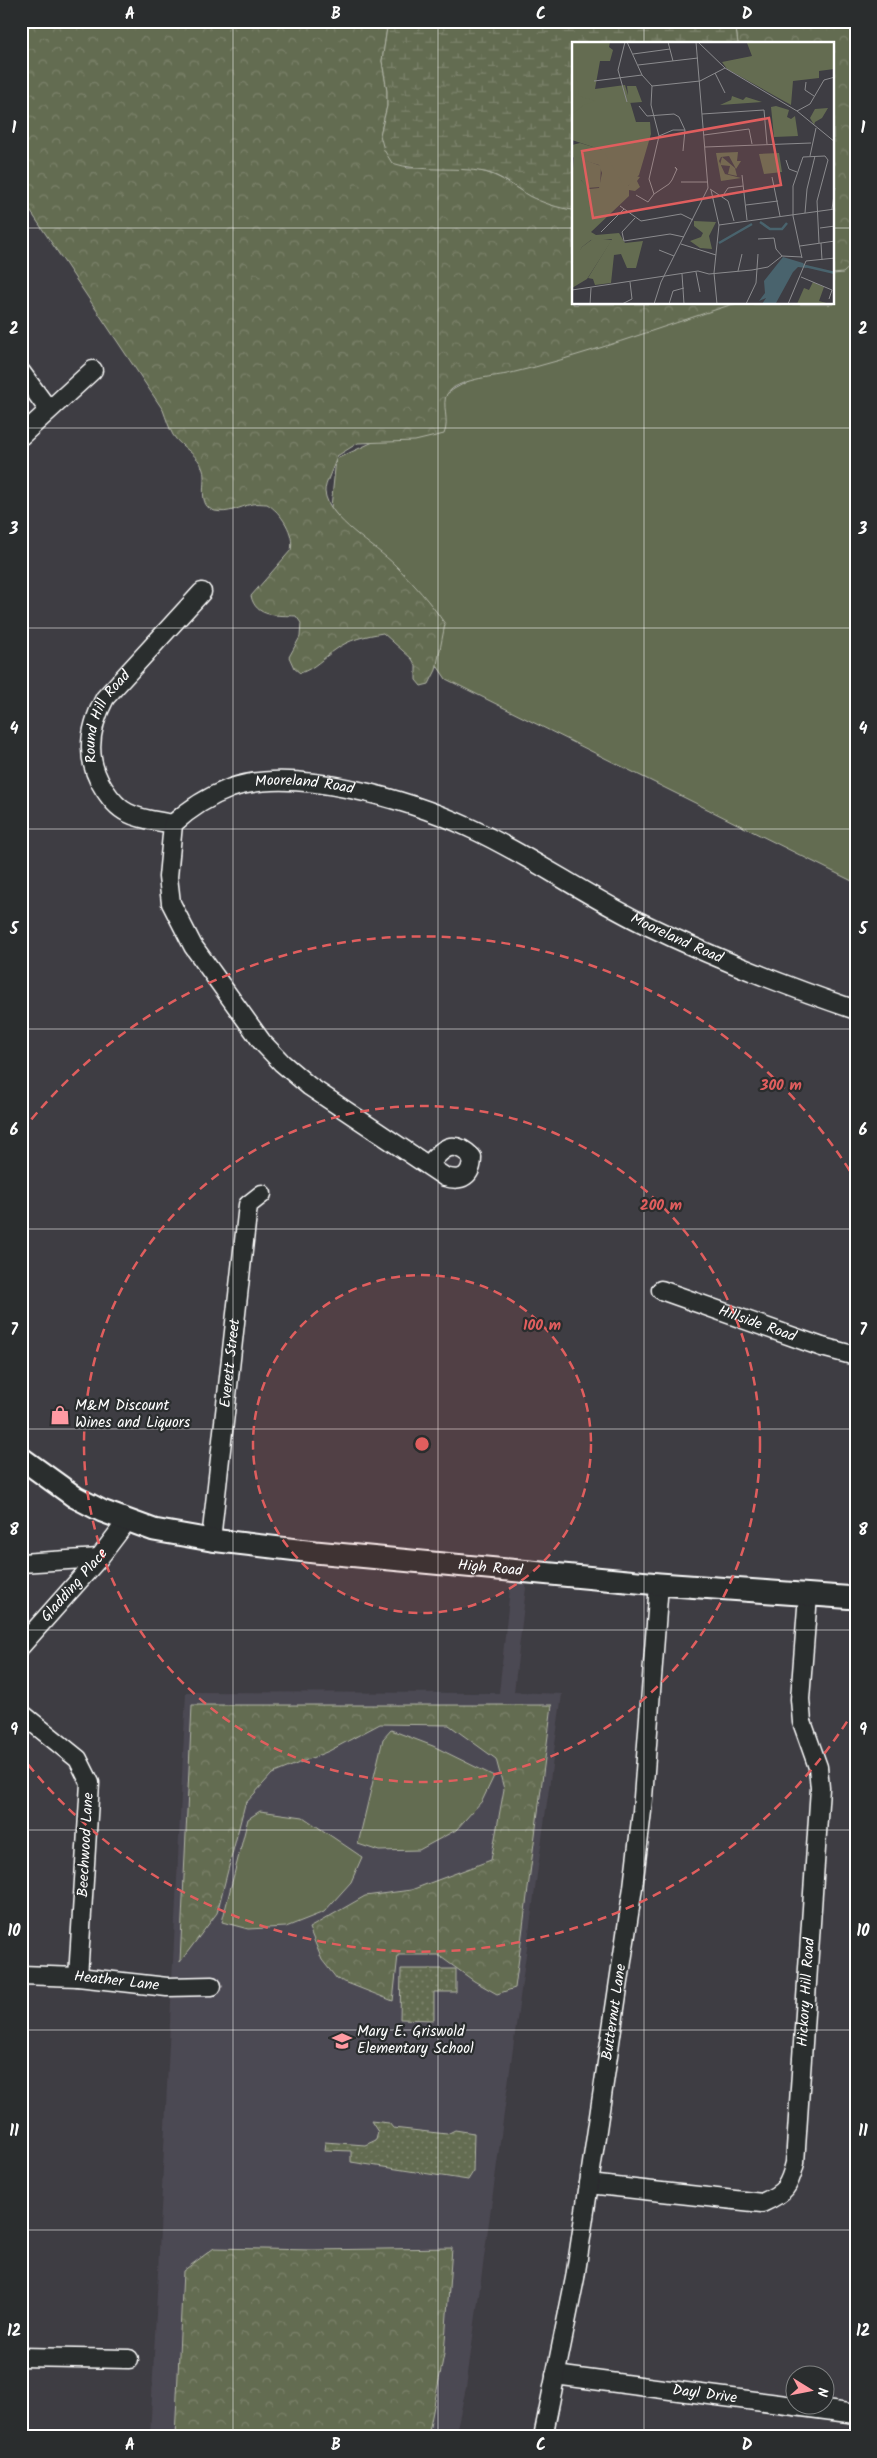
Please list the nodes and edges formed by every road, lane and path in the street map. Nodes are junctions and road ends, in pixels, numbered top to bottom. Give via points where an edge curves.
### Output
1 (93, 370) dead end
2 (21, 372) edge
3 (48, 409) junction
4 (21, 436) edge
5 (202, 592) dead end
6 (173, 824) junction
7 (856, 1010) edge
8 (428, 1165) dead end
9 (262, 1194) dead end
10 (661, 1290) dead end
11 (856, 1356) edge
12 (21, 1458) edge
13 (127, 1521) junction
14 (211, 1540) junction
15 (99, 1558) junction
16 (21, 1563) edge
17 (660, 1584) junction
18 (808, 1595) junction
19 (856, 1598) edge
20 (21, 1646) edge
21 (21, 1712) edge
22 (21, 1976) edge
23 (78, 1977) junction
24 (212, 1986) dead end
25 (589, 2184) junction
26 (21, 2357) edge
27 (129, 2359) dead end
28 (555, 2375) junction
29 (856, 2414) edge
30 (543, 2437) edge

1 - 3 street
2 - 3 street
3 - 4 street
5 - 6 street, Round Hill Road via 105,698 95,716 91,736 93,767 116,805 141,818
6 - 7 street, Mooreland Road via 202,802 231,788 262,783 331,786 378,796 470,828 640,922 741,969
6 - 8 street via 168,877 171,903 193,946 262,1042 309,1086
9 - 14 street, Everett Street via 248,1205
10 - 11 street, Hillside Road
12 - 13 main road, High Road via 75,1497
13 - 14 main road, High Road via 154,1530
13 - 15 street, Gladding Place
14 - 17 main road, High Road
15 - 16 street
15 - 20 street, Gladding Place
17 - 18 main road, High Road
17 - 25 street, Butternut Lane via 642,1811
18 - 19 main road, High Road
18 - 25 street, Hickory Hill Road via 800,1699 802,1722 818,1767 820,1788 795,2163 790,2182 780,2195 762,2203
21 - 23 street, Beechwood Lane via 78,1759 90,1783
22 - 23 street, Heather Lane
23 - 24 street, Heather Lane via 166,1986
25 - 28 street, Butternut Lane via 575,2278
26 - 27 street
28 - 29 street, Dayl Drive
28 - 30 street, Butternut Lane

